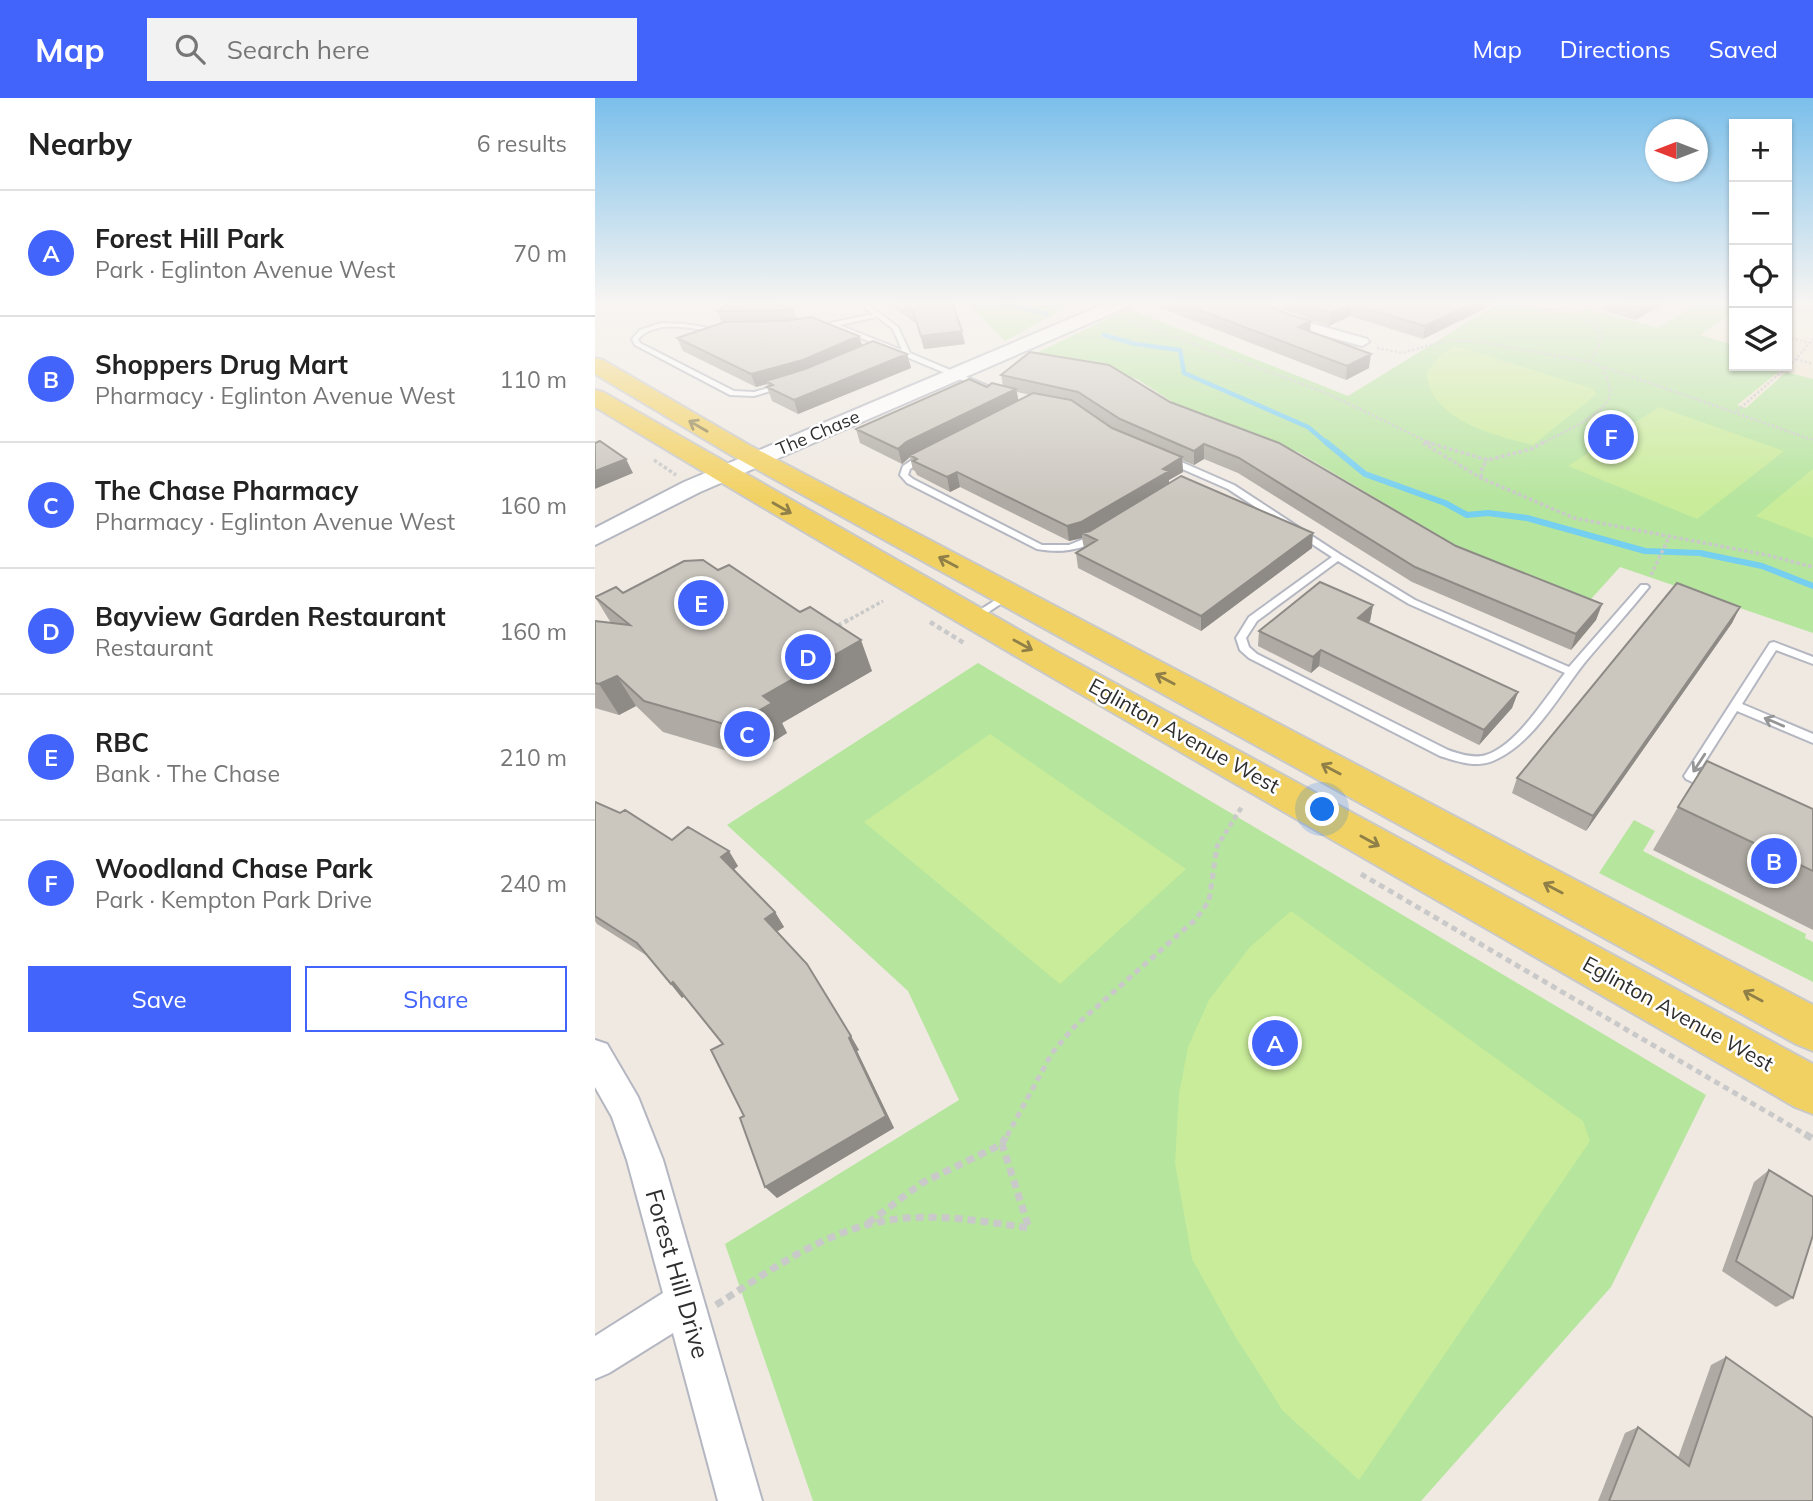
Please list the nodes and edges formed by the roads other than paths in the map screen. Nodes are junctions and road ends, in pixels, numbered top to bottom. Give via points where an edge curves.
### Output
1 (601, 368) edge
2 (685, 368) edge
3 (941, 368) edge
4 (968, 368) edge
5 (955, 374) junction
6 (791, 382) edge
7 (996, 391) edge
8 (595, 397) edge
9 (939, 449) edge
10 (1153, 453) edge
11 (757, 460) junction
12 (1201, 473) junction
13 (723, 474) junction
14 (1189, 480) edge
15 (1110, 528) edge
16 (595, 538) edge
17 (1338, 557) junction
18 (1644, 587) dead end
19 (1008, 595) junction
20 (974, 617) junction
21 (1813, 660) edge
22 (1571, 671) junction
23 (1735, 706) junction
24 (1813, 739) edge
25 (1727, 793) edge
26 (1813, 1029) edge
27 (595, 1055) edge
28 (1813, 1090) edge
29 (687, 1312) junction
30 (595, 1359) edge
31 (740, 1501) edge

11 -> 1 main road, Eglinton Avenue West
2 - 6 lane via 733,393 754,394
3 - 5 lane
4 - 5 street, The Chase
5 - 7 lane
5 - 11 street, The Chase
8 - 13 main road, Eglinton Avenue West
9 - 15 lane via 906,468 904,475 1040,547 1072,548
10 - 12 lane
11 - 13 street, The Chase
19 -> 11 main road, Eglinton Avenue West
12 - 14 lane
12 - 17 lane via 1231,487
13 - 16 street, The Chase
13 -> 20 main road, Eglinton Avenue West
17 - 22 lane via 1412,602
17 - 22 lane via 1253,620 1241,638 1244,648 1465,760 1489,759 1508,748
18 - 22 lane
19 - 20 lane
26 -> 19 main road, Eglinton Avenue West
20 -> 28 main road, Eglinton Avenue West
21 - 23 lane via 1774,645
24 -> 23 lane
23 -> 25 lane via 1690,776
27 - 29 street, Forest Hill Drive via 626,1109 645,1160
29 - 30 street
29 - 31 street, Forest Hill Drive

